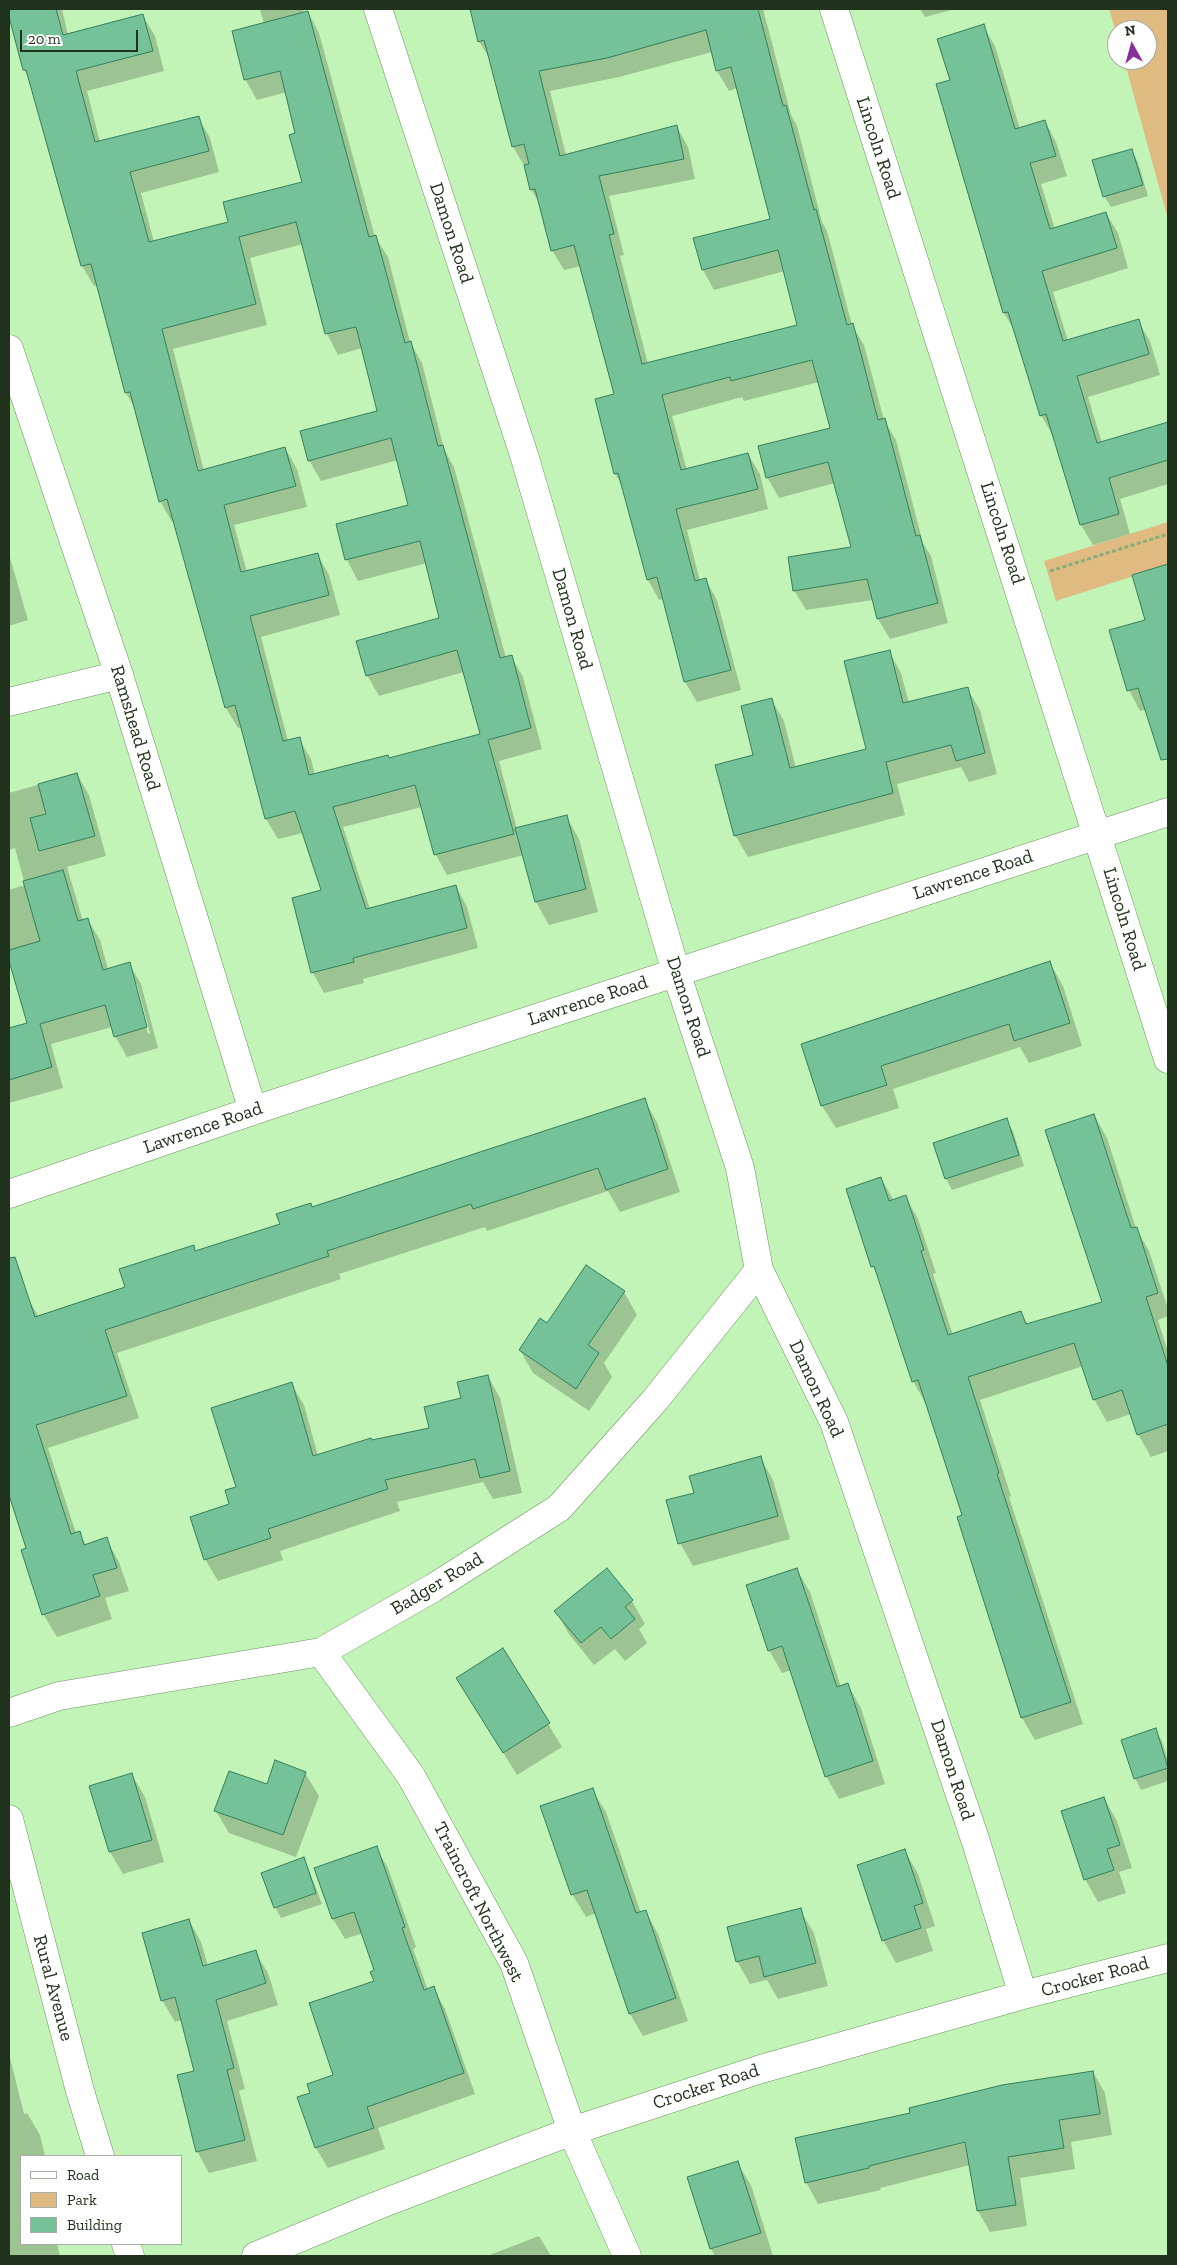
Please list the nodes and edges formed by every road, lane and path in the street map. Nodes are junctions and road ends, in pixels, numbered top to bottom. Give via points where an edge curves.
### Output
1 (378, 9) edge
2 (834, 9) edge
3 (9, 349) edge
4 (1168, 534) edge
5 (1017, 581) junction
6 (119, 675) junction
7 (9, 702) edge
8 (1168, 812) edge
9 (1098, 835) junction
10 (676, 972) junction
11 (1168, 1059) edge
12 (253, 1111) junction
13 (9, 1194) edge
14 (759, 1270) junction
15 (321, 1652) junction
16 (9, 1714) edge
17 (9, 1820) edge
18 (1168, 1958) edge
19 (1023, 1995) junction
20 (572, 2131) junction
21 (100, 2155) edge
22 (256, 2256) edge
23 (627, 2256) edge

1 - 10 street, Damon Road via 524,455
2 - 5 street, Lincoln Road
3 - 6 street, Ramshead Road
4 - 5 path
5 - 9 street, Lincoln Road
6 - 7 street
6 - 12 street, Ramshead Road
8 - 9 street, Lawrence Road
9 - 10 street, Lawrence Road
9 - 11 street, Lincoln Road
10 - 12 street, Lawrence Road
10 - 14 street, Damon Road via 740,1168
12 - 13 street, Lawrence Road
14 - 15 street, Badger Road via 655,1400 559,1508 433,1588
14 - 19 street, Damon Road via 834,1422 973,1832
15 - 16 street, Badger Road via 59,1696
15 - 20 street, Traincroft Northwest via 412,1776 514,1964
17 - 21 street, Rural Avenue
18 - 19 street, Crocker Road
19 - 20 street, Crocker Road via 760,2069
20 - 22 street, Crocker Road
20 - 23 street, Traincroft Northwest

